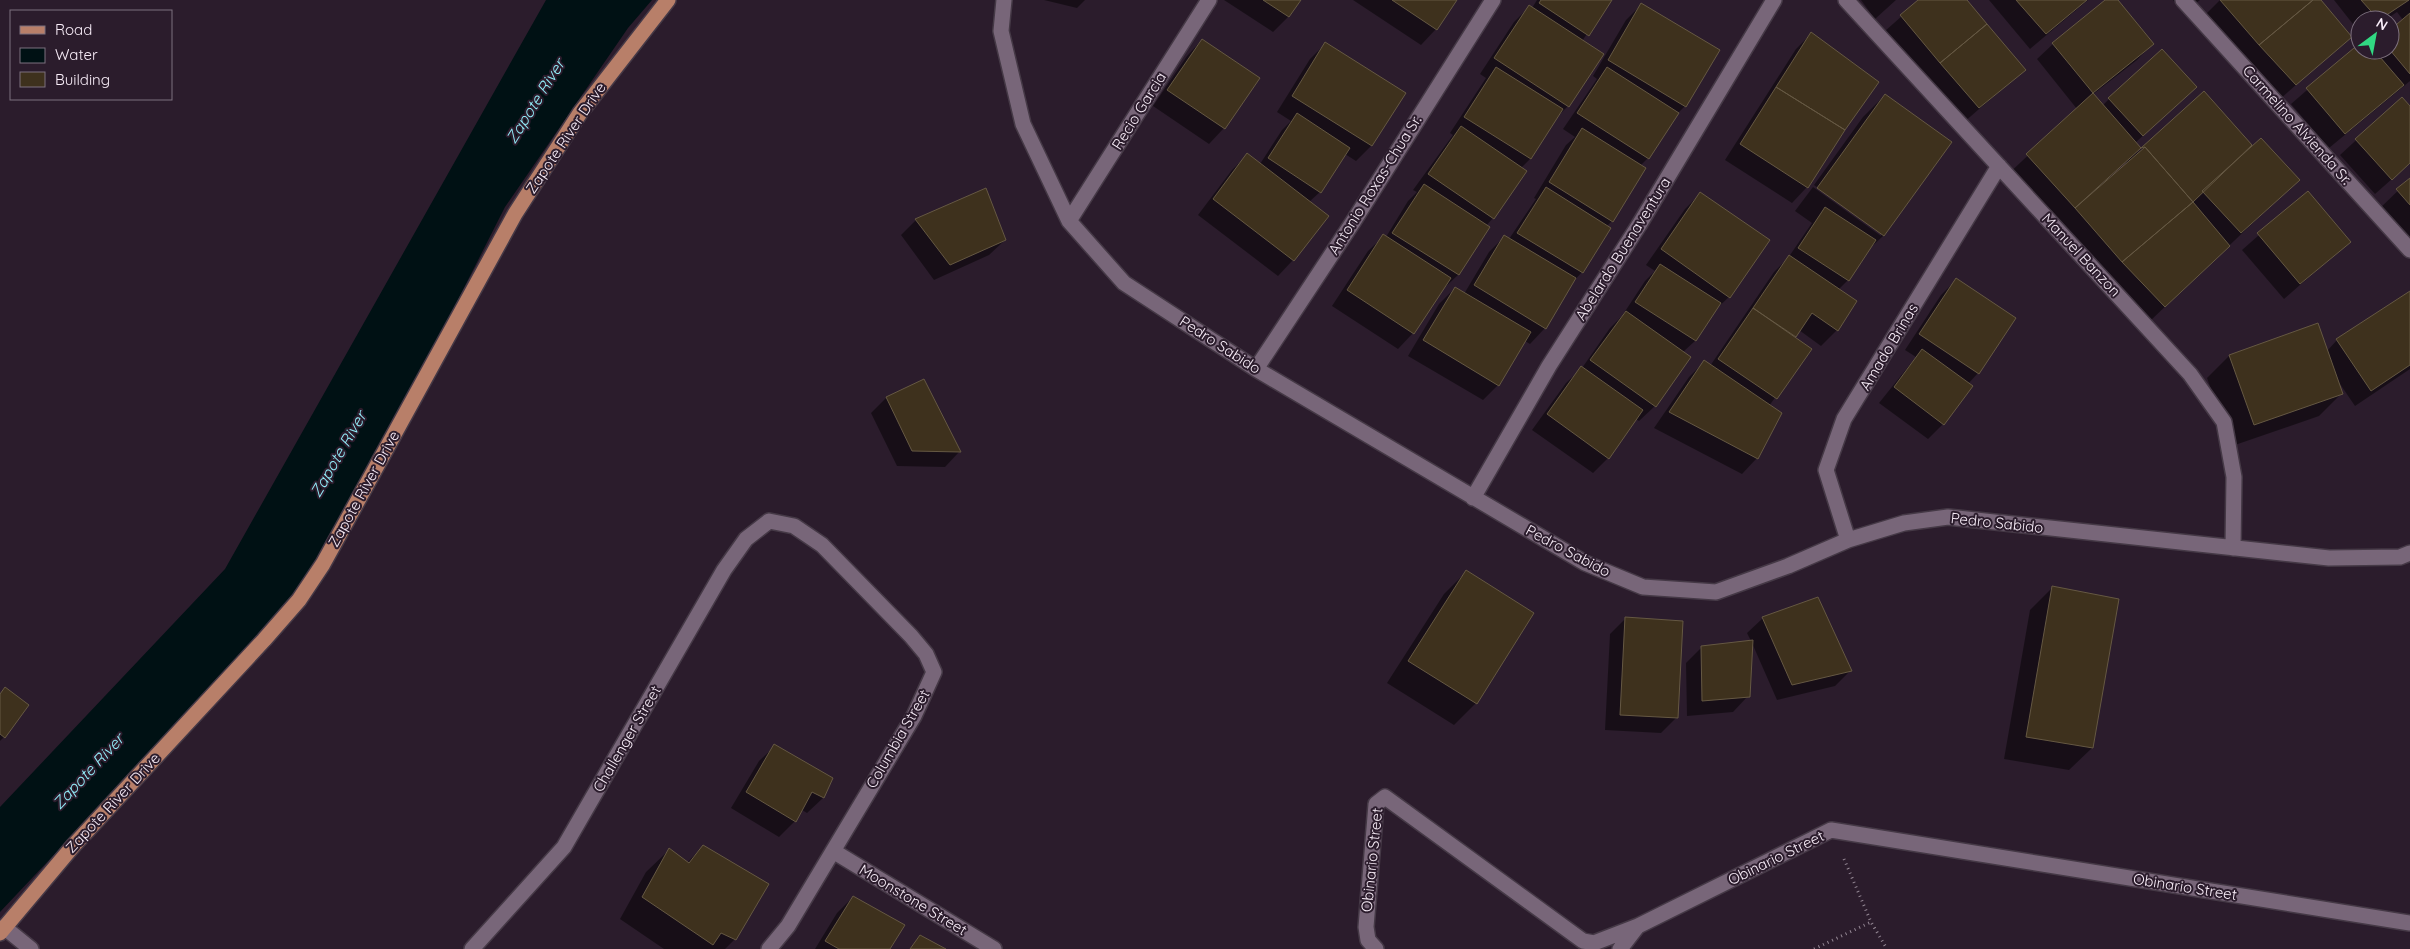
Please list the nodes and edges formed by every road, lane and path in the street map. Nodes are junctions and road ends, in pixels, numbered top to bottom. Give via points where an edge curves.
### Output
1 (668, 0) edge
2 (1004, 0) edge
3 (1209, 0) edge
4 (1493, 0) edge
5 (1774, 0) edge
6 (1846, 0) edge
7 (2183, 0) edge
8 (1999, 166) junction
9 (1069, 221) junction
10 (2410, 250) edge
11 (1256, 369) junction
12 (1473, 498) junction
13 (769, 520) joint
14 (1848, 540) junction
15 (2233, 548) junction
16 (2410, 552) edge
17 (1831, 830) junction
18 (833, 851) junction
19 (1871, 922) junction
20 (2410, 923) edge
21 (1638, 926) junction
22 (2, 930) edge
23 (31, 949) edge
24 (472, 949) edge
25 (769, 949) edge
26 (994, 949) edge
27 (1376, 949) edge
28 (1620, 949) edge
29 (1814, 949) edge
30 (1886, 949) edge

1 - 22 main road, Zapote River Drive via 580,113 515,214 323,564 299,600 74,845
2 - 9 street, Pedro Sabido via 1002,31 1023,124
3 - 9 street, Recio Garcia
4 - 11 street, Antonio Roxas-Chua Sr.
5 - 12 street, Abelardo Buenaventura via 1639,225 1549,366
6 - 8 street, Manuel Banzon
7 - 10 street, Carmelino Alvienda Sr.
8 - 14 street, Amado Brinas via 1844,420 1826,470
8 - 15 street, Manuel Banzon via 2190,374 2224,422 2234,477
9 - 11 street, Pedro Sabido via 1124,283
11 - 12 street, Pedro Sabido
12 - 14 street, Pedro Sabido via 1585,563 1643,587 1716,592
13 - 18 street, Columbia Street via 794,526 822,545 911,636 926,654 934,672 914,716
13 - 24 street, Challenger Street via 746,539 724,570 564,847
14 - 15 street, Pedro Sabido via 1904,523 1948,517
15 - 16 street, Pedro Sabido via 2329,558 2400,557
17 - 19 path
17 - 20 street, Obinario Street
17 - 21 street, Obinario Street
18 - 25 street, Columbia Street via 788,926
18 - 26 street, Moonstone Street
19 - 29 path
19 - 30 path
21 - 27 street, Obinario Street via 1594,943 1583,941 1385,797 1376,804 1366,927 1368,940
21 - 28 street
22 - 23 street

